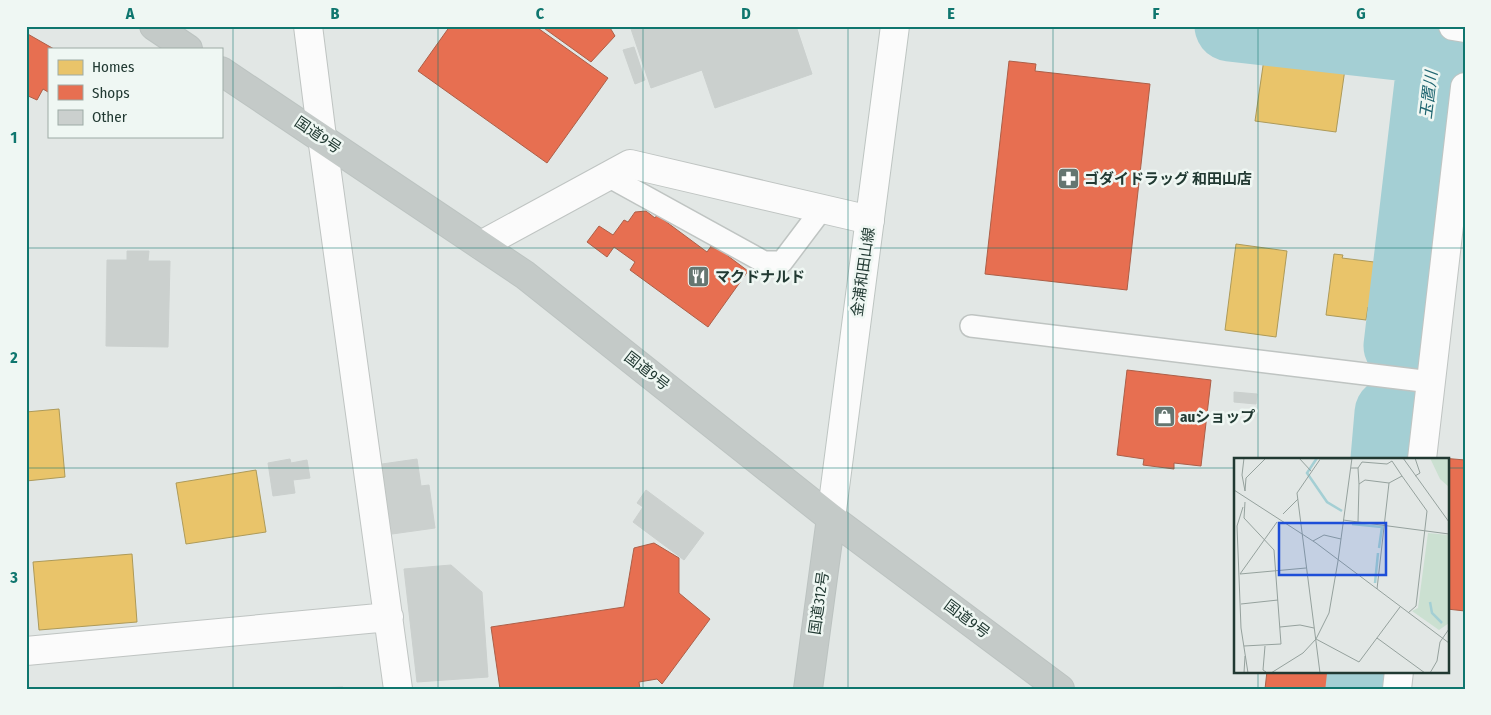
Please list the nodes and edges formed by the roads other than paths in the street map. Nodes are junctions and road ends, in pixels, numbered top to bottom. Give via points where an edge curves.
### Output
1 (154, 26) edge
2 (308, 26) edge
3 (895, 26) edge
4 (1453, 26) edge
5 (1465, 28) edge
6 (187, 48) edge
7 (222, 72) edge
8 (1465, 87) edge
9 (322, 138) junction
10 (608, 176) junction
11 (822, 209) junction
12 (870, 220) junction
13 (481, 245) junction
14 (971, 326) dead end
15 (1431, 382) junction
16 (1422, 458) edge
17 (831, 518) junction
18 (389, 617) junction
19 (26, 651) edge
20 (1399, 672) edge
21 (398, 689) edge
22 (808, 689) edge
23 (1060, 689) edge
24 (1397, 689) edge

1 - 6 highway
2 - 9 street
3 - 12 street, 金浦和田山線
4 - 5 street
7 - 9 highway, 国道9号
8 - 15 street
9 - 13 highway, 国道9号
9 - 18 street
10 - 11 street via 630,164
10 - 11 lane via 764,262 782,262
10 - 13 street
11 - 12 street
12 - 17 street, 金浦和田山線
13 - 17 highway, 国道9号 via 525,275
14 - 15 lane
15 - 16 street
17 - 22 highway, 国道312号
17 - 23 highway, 国道9号
18 - 19 street
18 - 21 street
20 - 24 street

